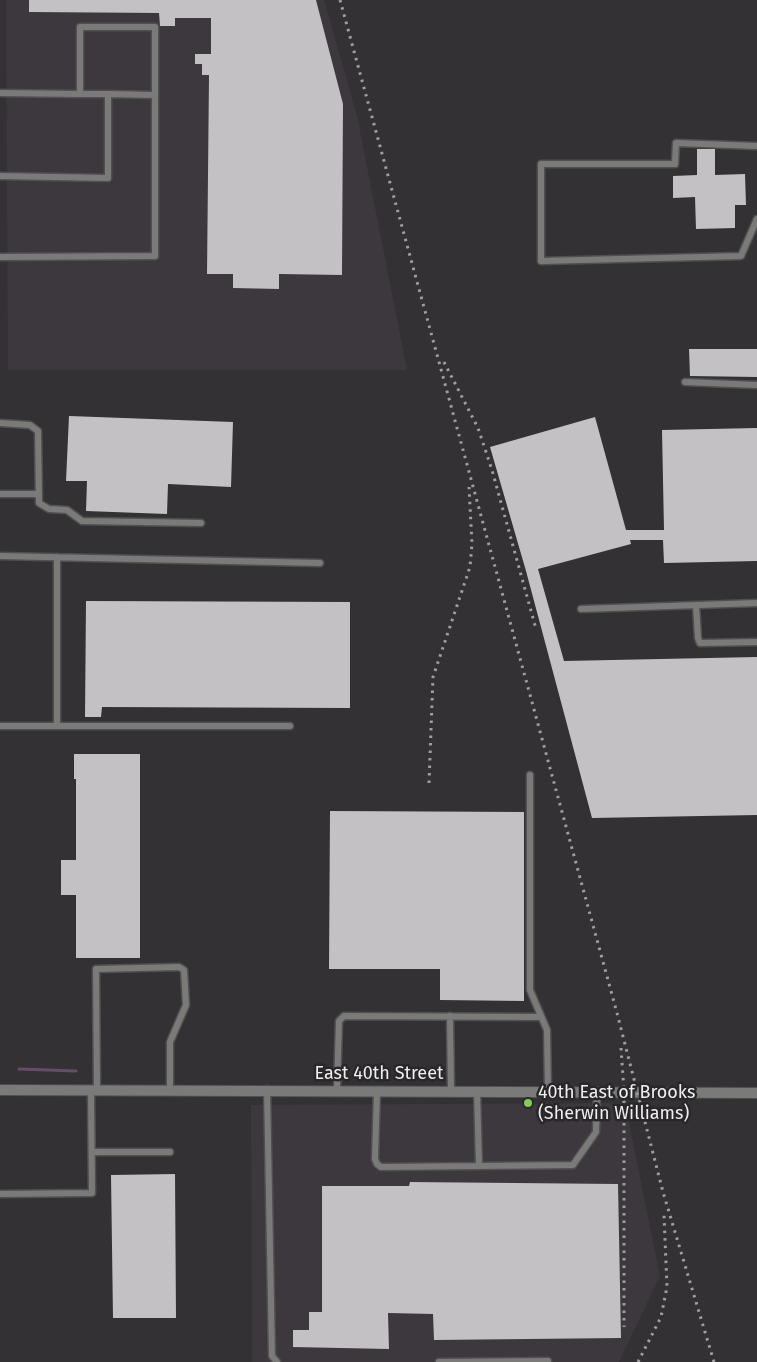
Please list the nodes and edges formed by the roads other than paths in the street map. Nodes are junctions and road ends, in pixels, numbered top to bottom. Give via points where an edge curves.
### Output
1 (0, 93) edge
2 (80, 94) junction
3 (108, 94) junction
4 (155, 94) junction
5 (757, 146) edge
6 (0, 176) edge
7 (757, 219) edge
8 (0, 257) edge
9 (685, 382) dead end
10 (757, 385) edge
11 (0, 423) edge
12 (0, 494) edge
13 (39, 494) junction
14 (201, 523) dead end
15 (0, 556) edge
16 (56, 557) junction
17 (320, 563) dead end
18 (757, 602) edge
19 (696, 605) junction
20 (581, 609) dead end
21 (757, 642) edge
22 (0, 726) edge
23 (57, 726) junction
24 (290, 726) dead end
25 (530, 775) dead end
26 (450, 1016) junction
27 (542, 1017) junction
28 (0, 1090) edge
29 (94, 1090) junction
30 (170, 1090) junction
31 (267, 1090) junction
32 (337, 1090) junction
33 (376, 1090) junction
34 (450, 1091) junction
35 (477, 1091) junction
36 (548, 1091) junction
37 (597, 1092) junction
38 (757, 1094) edge
39 (92, 1152) junction
40 (170, 1152) dead end
41 (479, 1166) junction
42 (0, 1194) edge
43 (548, 1361) dead end
44 (277, 1362) edge
45 (438, 1362) edge

1 - 2 lane
2 - 3 lane
2 - 4 lane via 80,27 155,27
3 - 4 lane
3 - 6 lane via 108,178
4 - 8 lane via 155,256
5 - 7 lane via 676,143 675,164 541,164 541,261 742,256
9 - 10 lane
11 - 13 lane via 30,425 38,431
12 - 13 lane
13 - 14 lane via 39,502 49,509 67,510 82,521
15 - 16 lane
16 - 17 lane
16 - 23 lane
18 - 19 lane
19 - 20 lane
19 - 21 lane via 700,644
22 - 23 lane
23 - 24 lane
25 - 27 lane via 530,990
26 - 27 lane
26 - 32 lane via 341,1017 338,1021
26 - 34 lane
27 - 36 lane via 548,1030
28 - 29 street, East 40th Street
29 - 30 street, East 40th Street
29 - 30 lane via 96,969 179,967 184,970 186,1004 170,1042
29 - 39 lane
30 - 31 street, East 40th Street
31 - 32 street, East 40th Street
31 - 44 lane via 272,1356
32 - 33 street, East 40th Street
33 - 34 street, East 40th Street
33 - 41 lane via 376,1159 380,1167
34 - 35 street, East 40th Street
35 - 36 street, East 40th Street
35 - 41 lane
36 - 37 street, East 40th Street
37 - 38 street, East 40th Street
37 - 41 lane via 596,1132 573,1165
39 - 40 lane
39 - 42 lane via 92,1193
43 - 45 lane

